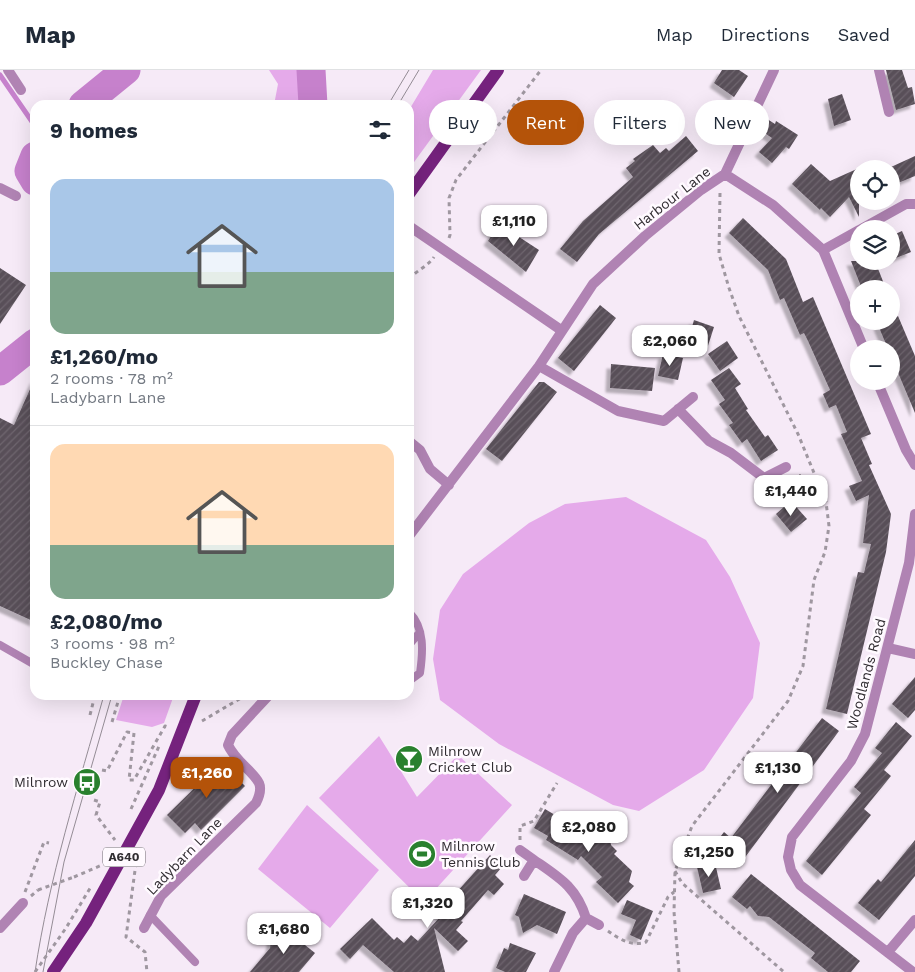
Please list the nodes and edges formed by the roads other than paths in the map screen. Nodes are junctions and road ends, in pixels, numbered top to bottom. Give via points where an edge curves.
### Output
1 (8, 70) edge
2 (498, 70) edge
3 (774, 70) edge
4 (879, 70) edge
5 (21, 90) dead end
6 (889, 112) dead end
7 (726, 174) junction
8 (414, 187) edge
9 (0, 188) edge
10 (16, 196) dead end
11 (915, 204) edge
12 (877, 220) edge
13 (414, 229) edge
14 (850, 235) edge
15 (823, 250) junction
16 (561, 330) junction
17 (860, 340) edge
18 (539, 366) junction
19 (882, 390) edge
20 (693, 397) dead end
21 (678, 409) junction
22 (414, 445) edge
23 (915, 465) edge
24 (786, 467) dead end
25 (764, 478) junction
26 (449, 485) junction
27 (774, 492) dead end
28 (915, 514) edge
29 (414, 530) edge
30 (414, 617) edge
31 (420, 632) junction
32 (414, 639) edge
33 (0, 645) edge
34 (888, 648) junction
35 (915, 654) edge
36 (30, 662) edge
37 (414, 677) edge
38 (194, 700) edge
39 (264, 700) edge
40 (520, 850) road end
41 (534, 860) junction
42 (524, 876) dead end
43 (24, 897) road end
44 (150, 915) junction
45 (586, 918) junction
46 (915, 920) edge
47 (599, 925) road end
48 (0, 928) edge
49 (144, 928) dead end
50 (888, 952) junction
51 (195, 962) dead end
52 (53, 972) edge
53 (554, 972) edge
54 (913, 972) edge

1 - 5 street
2 - 8 main road
3 - 7 street, Harbour Lane
4 - 6 street
7 - 15 street via 773,206
7 - 16 street, Harbour Lane via 645,236 593,284
9 - 10 street
11 - 12 street via 906,204
13 - 16 street
14 - 15 street
15 - 17 street
16 - 18 street, Harbour Lane
18 - 21 street via 618,411 664,421
18 - 26 street, Harbour Lane
19 - 23 street
20 - 21 street
21 - 25 street via 709,441
22 - 26 street via 430,469
24 - 25 street
25 - 27 street
26 - 29 street, Harbour Lane
28 - 34 street, Woodlands Road via 909,563
30 - 31 lane
31 - 32 lane
31 - 37 lane via 423,650 420,673
33 - 36 lane
34 - 35 street
34 - 50 street, Woodlands Road via 859,747 792,837 788,857 800,885
38 - 52 main road, A640 via 159,790 86,923
39 - 44 street, Ladybarn Lane via 232,735 228,745 233,756 259,784 256,803 161,896
40 - 41 street
41 - 42 street
41 - 45 street via 570,885
43 - 48 street
44 - 49 street, Ladybarn Lane
44 - 51 lane
45 - 47 street
45 - 53 street via 572,933
46 - 50 street
50 - 54 street, Woodlands Road

